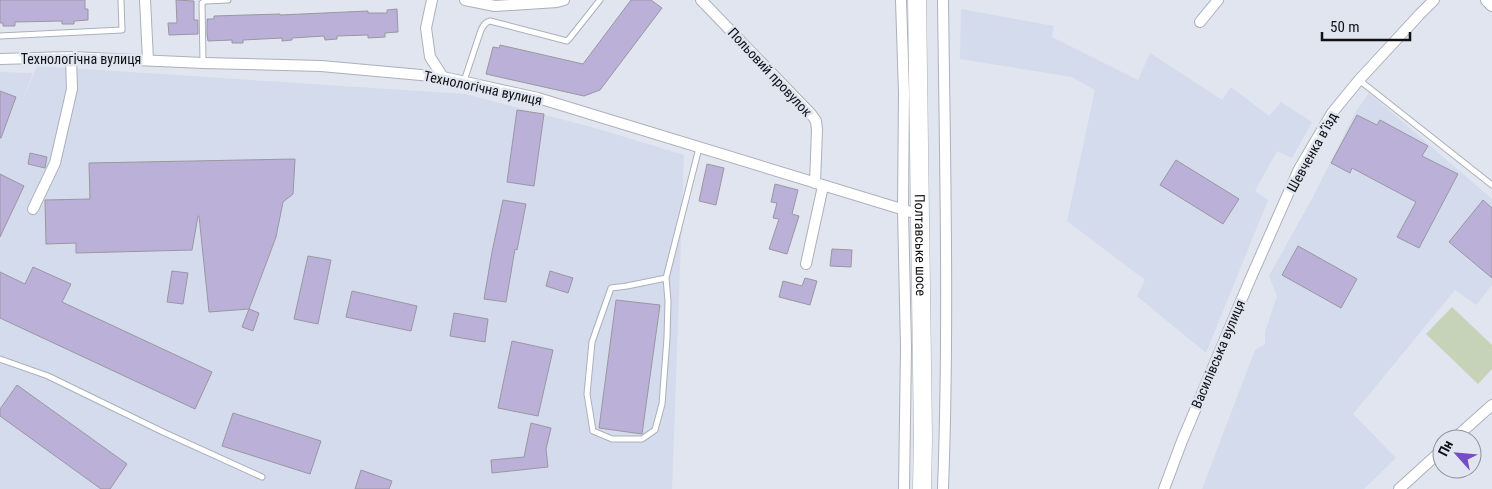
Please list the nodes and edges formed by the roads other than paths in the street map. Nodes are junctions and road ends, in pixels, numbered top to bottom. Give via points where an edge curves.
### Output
1 (121, 0) edge
2 (145, 0) edge
3 (228, 0) edge
4 (432, 0) edge
5 (465, 0) edge
6 (564, 0) edge
7 (600, 0) edge
8 (701, 0) edge
9 (901, 0) edge
10 (917, 0) edge
11 (943, 0) edge
12 (1218, 0) edge
13 (1434, 0) edge
14 (1487, 0) edge
15 (1492, 5) edge
16 (1200, 22) dead end
17 (0, 36) edge
18 (71, 57) junction
19 (0, 59) edge
20 (148, 60) junction
21 (203, 63) junction
22 (443, 77) junction
23 (1360, 80) junction
24 (464, 82) junction
25 (699, 148) junction
26 (819, 184) junction
27 (1492, 185) edge
28 (32, 209) dead end
29 (904, 210) junction
30 (921, 215) junction
31 (1277, 220) joint
32 (806, 264) dead end
33 (666, 278) junction
34 (0, 359) edge
35 (1492, 405) edge
36 (1465, 429) edge
37 (1432, 460) edge
38 (262, 477) dead end
39 (1406, 487) edge
40 (904, 489) edge
41 (922, 489) edge
42 (943, 489) edge
43 (1164, 489) edge

1 - 17 lane via 122,30
2 - 20 street
3 - 21 lane via 202,2
4 - 22 street via 426,28 430,57
5 - 6 street via 495,6
7 - 24 lane via 567,40 487,22 481,30
8 - 26 street, Польовий провулок via 816,121
9 - 29 street
10 - 30 highway, Полтавське шосе
11 - 42 street
12 - 16 street
13 - 23 street, Шевченка в’їзд
14 - 15 street
18 - 19 street, Технологічна вулиця
18 - 20 street, Технологічна вулиця
18 - 28 street via 72,89 55,163
20 - 21 street, Технологічна вулиця
21 - 22 street, Технологічна вулиця via 321,66
22 - 24 street, Технологічна вулиця
23 - 27 lane
23 - 31 street, Шевченка в’їзд via 1332,113 1299,170
24 - 25 street, Технологічна вулиця via 538,98
25 - 26 street, Технологічна вулиця
25 - 33 lane
26 - 29 street, Технологічна вулиця
26 - 32 street, Польовий провулок
29 - 30 street, Технологічна вулиця
29 - 40 street
30 - 41 highway, Полтавське шосе
31 - 43 street, Василівська вулиця
33 - 33 lane via 611,288 592,342 587,394 592,431 612,439 642,439 655,430 662,404 667,347
34 - 38 lane via 48,376
35 - 36 street
37 - 39 street

